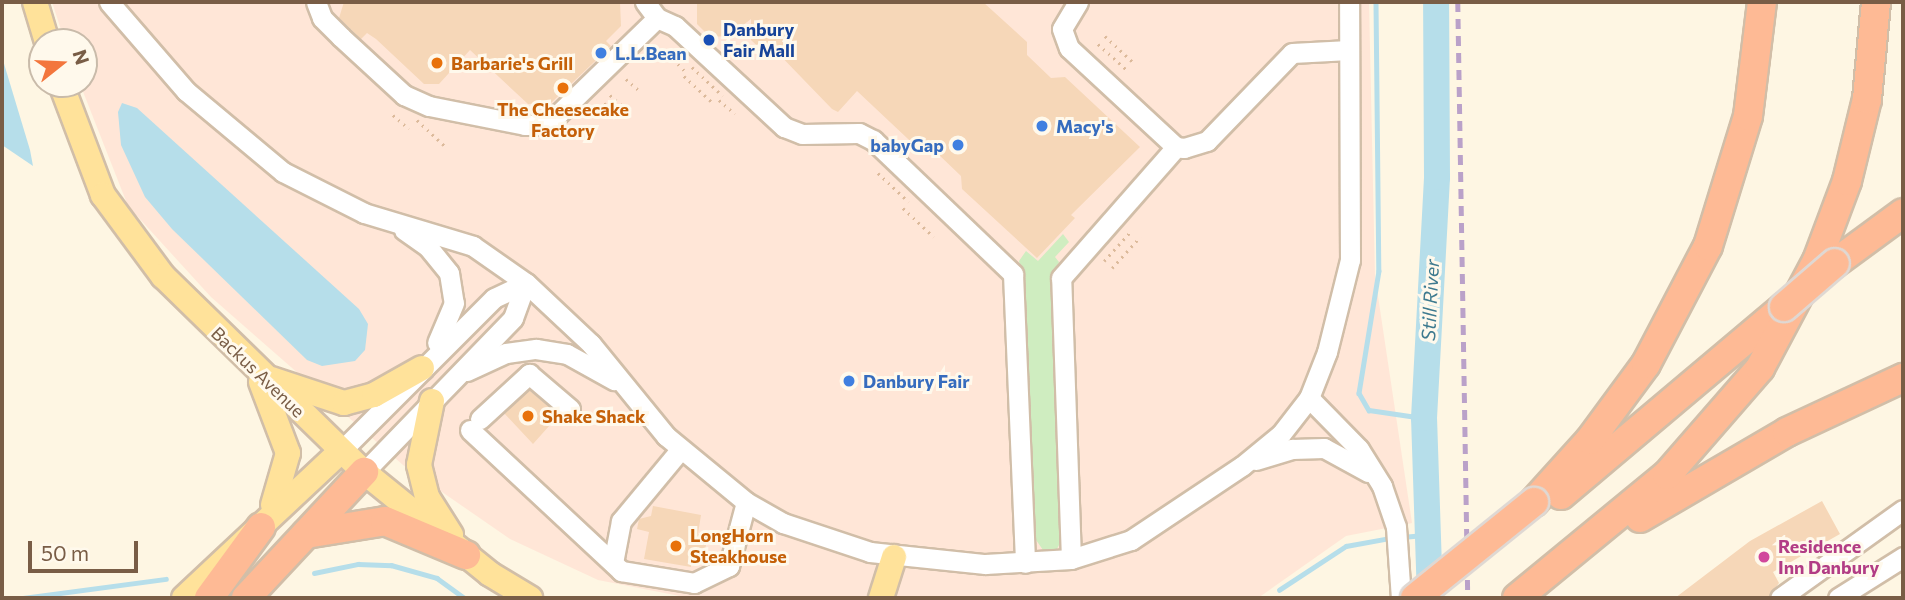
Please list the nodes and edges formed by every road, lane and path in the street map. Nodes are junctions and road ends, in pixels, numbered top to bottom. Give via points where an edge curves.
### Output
1 (35, 2) edge
2 (109, 2) edge
3 (316, 2) edge
4 (645, 2) edge
5 (1078, 2) edge
6 (1349, 2) edge
7 (1762, 2) edge
8 (1876, 2) edge
9 (657, 18) junction
10 (43, 28) edge
11 (1105, 36) dead end
12 (1098, 44) dead end
13 (1349, 50) junction
14 (673, 59) dead end
15 (1135, 64) dead end
16 (692, 67) dead end
17 (1128, 71) dead end
18 (687, 73) dead end
19 (684, 76) dead end
20 (626, 79) dead end
21 (641, 92) dead end
22 (610, 95) dead end
23 (723, 96) dead end
24 (66, 98) edge
25 (719, 100) dead end
26 (604, 103) dead end
27 (714, 104) dead end
28 (626, 109) dead end
29 (735, 114) dead end
30 (393, 115) dead end
31 (619, 117) dead end
32 (417, 120) dead end
33 (409, 129) dead end
34 (1175, 146) junction
35 (447, 148) dead end
36 (878, 173) dead end
37 (909, 202) dead end
38 (903, 208) dead end
39 (1903, 213) edge
40 (388, 221) junction
41 (1132, 230) dead end
42 (934, 237) dead end
43 (1140, 237) dead end
44 (1104, 261) dead end
45 (1112, 268) dead end
46 (526, 283) junction
47 (422, 368) junction
48 (257, 373) junction
49 (454, 378) junction
50 (1903, 378) edge
51 (624, 386) junction
52 (1309, 398) junction
53 (432, 401) junction
54 (570, 409) dead end
55 (680, 450) junction
56 (341, 451) junction
57 (1242, 466) junction
58 (364, 471) junction
59 (1382, 486) junction
60 (747, 502) junction
61 (1535, 509) junction
62 (1903, 510) edge
63 (261, 527) junction
64 (306, 534) junction
65 (466, 555) junction
66 (894, 557) junction
67 (1903, 557) edge
68 (1072, 559) junction
69 (613, 563) junction
70 (1025, 563) junction
71 (1548, 577) junction
72 (184, 598) edge
73 (209, 598) edge
74 (246, 598) edge
75 (528, 598) edge
76 (881, 598) edge
77 (1401, 598) edge
78 (1415, 598) edge
79 (1422, 598) edge
80 (1517, 598) edge
81 (1523, 598) edge
82 (1780, 598) edge
83 (1838, 598) edge

1 - 10 main road
2 - 40 street via 172,76 249,147 321,194
3 - 9 street via 331,27 416,103 537,126 566,111
4 - 9 street
5 - 34 street via 1062,29 1069,48
6 - 13 street
7 - 61 highway via 1748,116 1708,246 1646,364
8 - 71 highway via 1867,99 1847,181 1817,261 1771,349 1729,409 1682,461
9 - 70 street via 675,26 784,127 802,134 859,133 873,140 1009,268
11 - 15 path
12 - 17 path
13 - 34 street via 1292,53 1207,141 1192,148
13 - 52 street via 1349,260 1328,352
14 - 18 path
16 - 23 path
19 - 27 path
20 - 21 path
22 - 28 path
24 - 48 main road, Backus Avenue via 88,164 120,223
25 - 29 path
26 - 31 path
30 - 33 path
32 - 35 path
34 - 68 street via 1061,278
36 - 37 path
38 - 42 path
39 - 61 highway, bridge via 1835,263
40 - 46 street via 473,246
40 - 47 street via 441,260 453,289 451,318
41 - 44 path
43 - 45 path
46 - 47 street via 494,298
46 - 49 street via 513,317
46 - 51 street via 590,344
47 - 48 main road via 374,395 344,403 315,398
47 - 56 street
48 - 56 main road, Backus Avenue
48 - 63 main road via 285,440 288,466 280,494
49 - 51 street via 506,353 536,349 567,354
49 - 53 street
50 - 71 highway via 1740,457
51 - 55 street
52 - 57 street via 1281,434
52 - 59 street via 1359,449
53 - 58 street
53 - 65 main road via 419,450 421,481
54 - 69 street via 529,374 475,424
55 - 60 street
55 - 69 street via 621,521
56 - 58 main road, Backus Avenue
56 - 63 main road
57 - 59 street via 1292,449 1324,448 1354,461
57 - 68 street via 1151,529
58 - 64 highway
58 - 65 main road, Backus Avenue
59 - 77 street via 1396,527
60 - 66 street via 805,531
60 - 69 street via 729,566 694,583 621,571
61 - 78 highway, bridge
61 - 79 highway
62 - 82 street
63 - 72 main road
63 - 73 highway
64 - 65 highway via 356,521 385,521
64 - 74 highway
65 - 75 main road, Backus Avenue
66 - 70 street
66 - 76 main road
67 - 83 street
68 - 70 street
71 - 80 highway
71 - 81 highway

